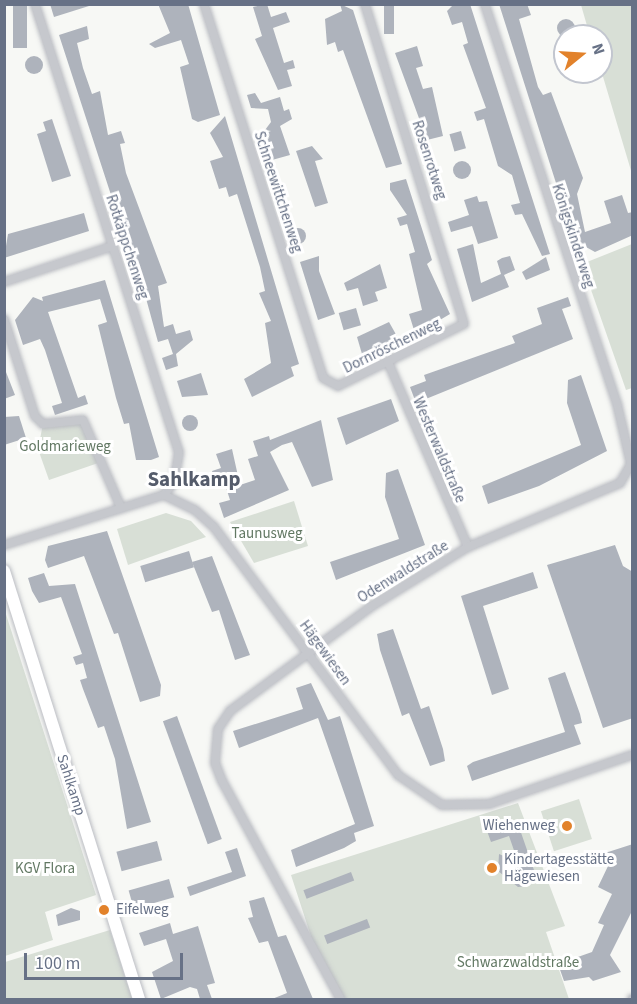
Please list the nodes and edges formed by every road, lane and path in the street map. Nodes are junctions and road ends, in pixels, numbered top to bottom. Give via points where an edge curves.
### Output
1 (35, 4) edge
2 (204, 4) edge
3 (365, 4) edge
4 (485, 4) edge
5 (113, 246) junction
6 (4, 282) edge
7 (4, 319) edge
8 (465, 324) joint
9 (388, 362) junction
10 (329, 385) joint
11 (627, 476) joint
12 (164, 495) junction
13 (121, 508) junction
14 (4, 545) edge
15 (468, 547) junction
16 (4, 571) edge
17 (309, 652) junction
18 (633, 755) edge
19 (140, 999) edge
20 (341, 999) edge

1 - 5 street, Rotkäppchenweg
2 - 10 street, Schneewittchenweg
3 - 8 street, Rosenrotweg
4 - 11 street, Königskinderweg via 617,404 631,453
5 - 6 street
5 - 12 street, Rotkäppchenweg via 179,452 174,482
7 - 13 street via 35,416 43,424 83,420
8 - 9 street, Dornröschenweg
9 - 10 street, Dornröschenweg
9 - 15 street, Westerwaldstraße
11 - 15 street, Odenwaldstraße
12 - 13 street
12 - 17 street, Hägewiesen via 206,517
13 - 14 street
15 - 17 street, Odenwaldstraße
16 - 19 street, Sahlkamp
17 - 18 street, Hägewiesen via 398,775 442,805 489,804
17 - 20 street, Odenwaldstraße via 230,711 218,729 215,763

